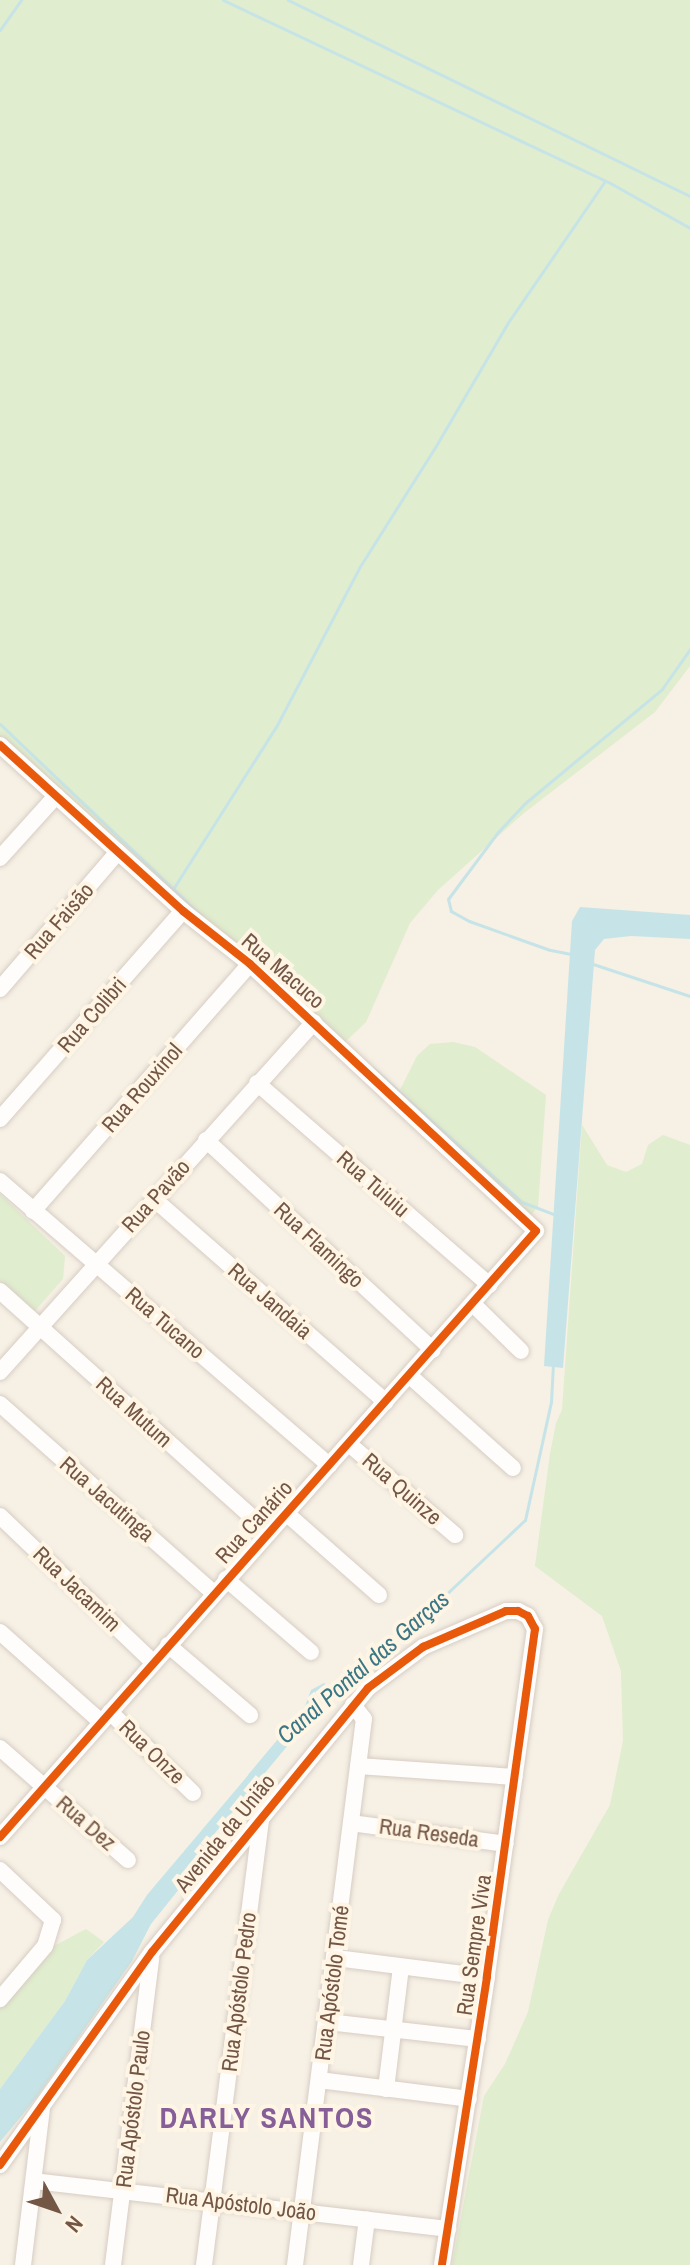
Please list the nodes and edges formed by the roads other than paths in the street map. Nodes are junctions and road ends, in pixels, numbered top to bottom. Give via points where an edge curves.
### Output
1 (0, 745) edge
2 (56, 796) junction
3 (118, 852) junction
4 (0, 858) edge
5 (183, 911) junction
6 (250, 964) junction
7 (0, 989) edge
8 (314, 1022) junction
9 (257, 1083) junction
10 (0, 1119) edge
11 (206, 1140) junction
12 (0, 1181) edge
13 (154, 1199) junction
14 (33, 1211) junction
15 (536, 1231) joint
16 (96, 1263) junction
17 (489, 1285) junction
18 (0, 1291) edge
19 (473, 1304) junction
20 (39, 1327) junction
21 (433, 1350) junction
22 (521, 1351) dead end
23 (0, 1372) edge
24 (410, 1376) junction
25 (386, 1402) junction
26 (0, 1404) edge
27 (349, 1444) junction
28 (329, 1465) junction
29 (513, 1468) dead end
30 (286, 1513) junction
31 (0, 1516) edge
32 (269, 1532) junction
33 (455, 1535) dead end
34 (226, 1579) junction
35 (214, 1593) junction
36 (379, 1595) dead end
37 (535, 1629) joint
38 (0, 1632) edge
39 (168, 1645) junction
40 (311, 1652) dead end
41 (153, 1662) junction
42 (353, 1705) junction
43 (250, 1715) dead end
44 (105, 1717) junction
45 (0, 1748) edge
46 (358, 1766) junction
47 (515, 1777) junction
48 (44, 1786) junction
49 (193, 1793) dead end
50 (262, 1814) junction
51 (351, 1823) junction
52 (0, 1837) edge
53 (506, 1844) junction
54 (128, 1860) dead end
55 (0, 1870) edge
56 (152, 1952) junction
57 (336, 1958) junction
58 (401, 1967) junction
59 (487, 1977) junction
60 (0, 1999) edge
61 (328, 2022) junction
62 (394, 2028) junction
63 (478, 2039) junction
64 (319, 2080) junction
65 (386, 2089) junction
66 (469, 2099) junction
67 (43, 2107) junction
68 (0, 2165) edge
69 (34, 2181) junction
70 (122, 2190) junction
71 (212, 2200) junction
72 (302, 2211) junction
73 (367, 2219) junction
74 (448, 2229) junction
75 (23, 2265) edge
76 (113, 2265) edge
77 (204, 2265) edge
78 (295, 2265) edge
79 (361, 2265) edge
80 (442, 2265) edge

1 - 2 street, Rua Macuco
2 - 3 street, Rua Macuco
2 - 4 street
3 - 5 street, Rua Macuco
3 - 7 street, Rua Faisão
5 - 6 street, Rua Macuco
5 - 10 street, Rua Colibri
6 - 8 street, Rua Macuco
6 - 14 street, Rua Rouxinol
8 - 9 street, Rua Pavão
8 - 15 street, Rua Macuco
9 - 11 street, Rua Pavão
9 - 17 street, Rua Tuiuiu
11 - 13 street, Rua Pavão
11 - 21 street, Rua Flamingo
12 - 14 street, Rua Tucano
13 - 16 street, Rua Pavão
13 - 25 street, Rua Jandaia
14 - 16 street, Rua Tucano
15 - 17 street, Rua Canário
16 - 20 street, Rua Pavão
16 - 28 street, Rua Tucano
17 - 19 street, Rua Canário
18 - 20 street, Rua Mutum
19 - 21 street, Rua Canário
19 - 22 street
20 - 23 street, Rua Pavão
20 - 32 street, Rua Mutum
21 - 24 street, Rua Canário
24 - 25 street, Rua Canário
24 - 29 street
25 - 27 street, Rua Canário
26 - 35 street, Rua Jacutinga
27 - 28 street, Rua Canário
27 - 33 street, Rua Quinze
28 - 30 street, Rua Canário
30 - 32 street, Rua Canário
30 - 36 street
31 - 41 street, Rua Jacamim
32 - 34 street, Rua Canário
34 - 35 street, Rua Canário
34 - 40 street
35 - 39 street, Rua Canário
37 - 42 street, Avenida da União via 524,1613 506,1611 423,1647 380,1677
37 - 47 street, Rua Sempre Viva
38 - 44 street, Rua Onze
39 - 41 street, Rua Canário
39 - 43 street
41 - 44 street, Rua Canário
42 - 46 street, Rua Apóstolo Tomé via 364,1719
42 - 50 street, Avenida da União
44 - 48 street, Rua Canário
44 - 49 street, Rua Onze
45 - 48 street, Rua Dez
46 - 47 street
46 - 51 street, Rua Apóstolo Tomé
47 - 53 street, Rua Sempre Viva
48 - 52 street, Rua Canário
48 - 54 street, Rua Dez
50 - 56 street, Avenida da União
50 - 71 street, Rua Apóstolo Pedro
51 - 53 street, Rua Reseda
51 - 57 street, Rua Apóstolo Tomé
53 - 59 street, Rua Sempre Viva
55 - 60 street via 49,1912 53,1930
56 - 67 street, Avenida da União
56 - 70 street, Rua Apóstolo Paulo
57 - 58 street
57 - 61 street, Rua Apóstolo Tomé
58 - 59 street
58 - 62 street
59 - 63 street, Rua Sempre Viva
61 - 62 street
61 - 64 street, Rua Apóstolo Tomé
62 - 63 street
62 - 65 street
63 - 66 street, Rua Sempre Viva
64 - 65 street
64 - 72 street, Rua Apóstolo Tomé
65 - 66 street
66 - 74 street, Rua Sempre Viva
67 - 68 street, Avenida da União
67 - 69 street
69 - 70 street, Rua Apóstolo João
69 - 75 street
70 - 71 street, Rua Apóstolo João
70 - 76 street, Rua Apóstolo Paulo
71 - 72 street, Rua Apóstolo João
71 - 77 street, Rua Apóstolo Pedro
72 - 73 street, Rua Apóstolo João
72 - 78 street, Rua Apóstolo Tomé
73 - 74 street, Rua Apóstolo João
73 - 79 street
74 - 80 street, Rua Sempre Viva

